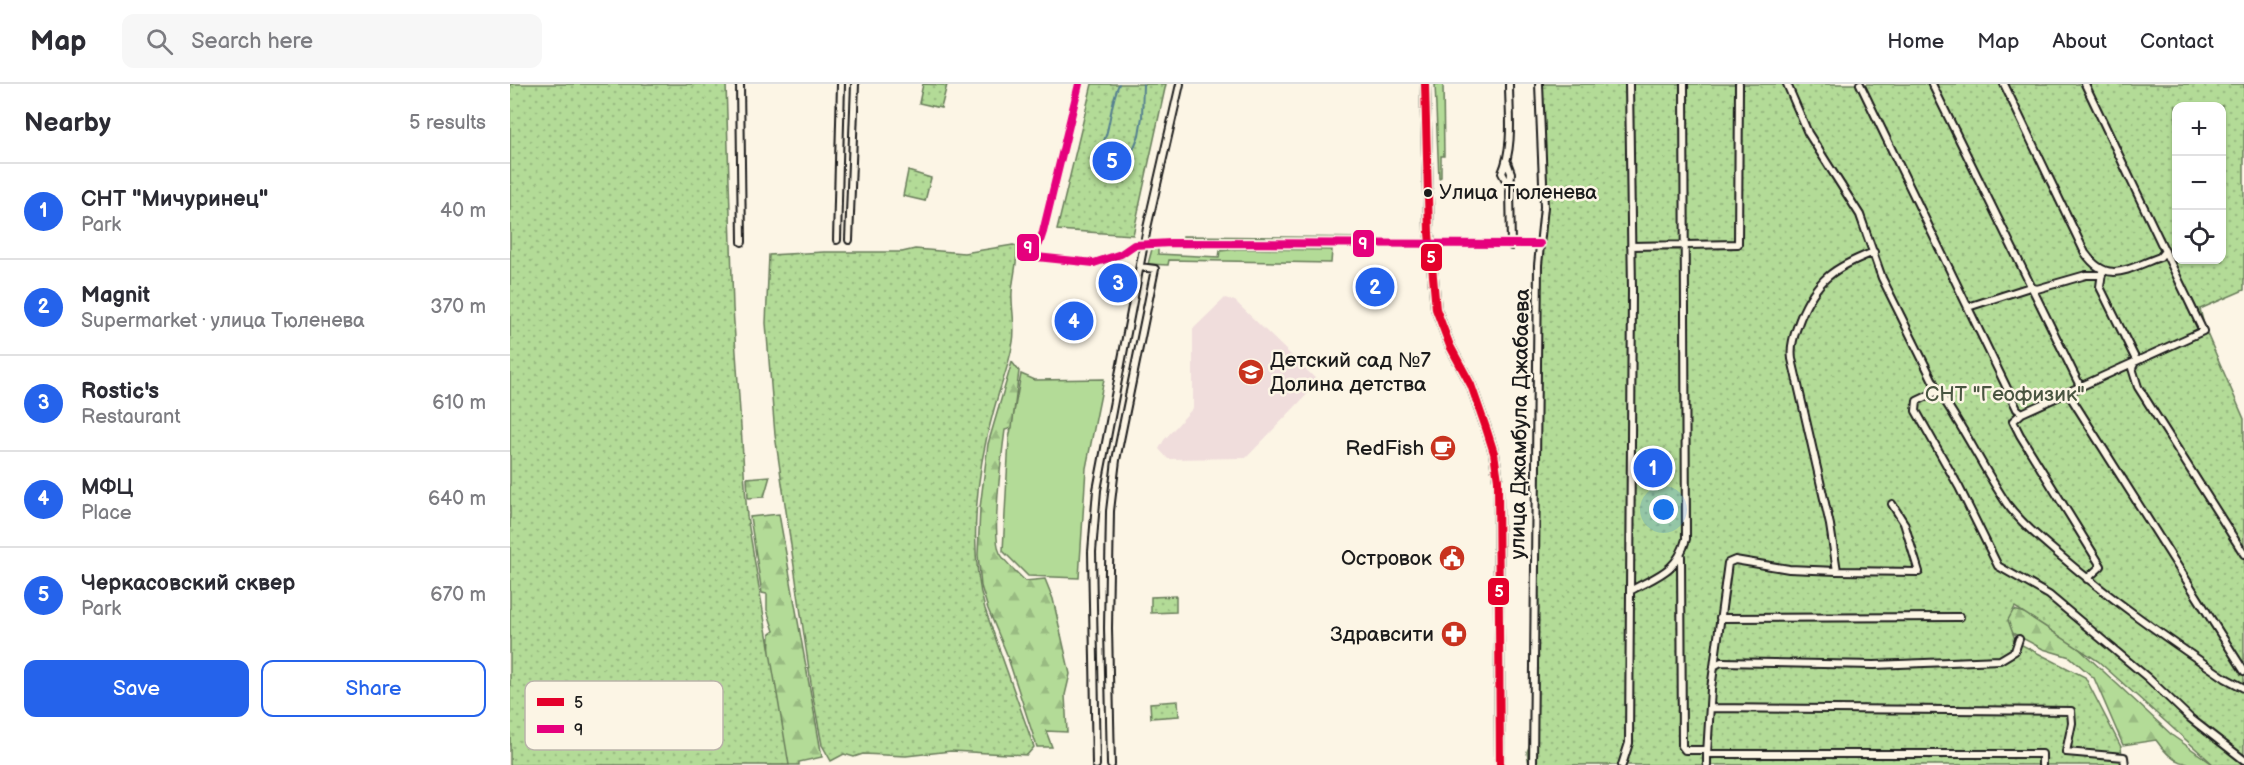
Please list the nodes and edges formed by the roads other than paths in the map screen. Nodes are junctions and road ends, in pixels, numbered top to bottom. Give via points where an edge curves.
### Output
1 (740, 84) edge
2 (841, 84) edge
3 (855, 84) edge
4 (1080, 84) edge
5 (1179, 84) edge
6 (1425, 84) edge
7 (1509, 84) edge
8 (1539, 84) edge
9 (1629, 84) edge
10 (1684, 84) edge
11 (1739, 84) edge
12 (1787, 84) edge
13 (1860, 84) edge
14 (1932, 84) edge
15 (2004, 84) edge
16 (2085, 84) edge
17 (837, 240) dead end
18 (849, 240) dead end
19 (742, 242) dead end
20 (1540, 244) junction
21 (1144, 245) junction
22 (1430, 245) junction
23 (1511, 246) junction
24 (1631, 246) junction
25 (1686, 246) junction
26 (2165, 251) junction
27 (1874, 252) junction
28 (1140, 267) junction
29 (2102, 273) junction
30 (2031, 287) junction
31 (1968, 308) junction
32 (2136, 360) junction
33 (2080, 386) junction
34 (1938, 391) junction
35 (2068, 393) junction
36 (2022, 413) junction
37 (1892, 504) dead end
38 (2244, 554) edge
39 (1681, 556) junction
40 (1837, 571) junction
41 (2087, 579) junction
42 (1630, 591) junction
43 (1960, 617) dead end
44 (1720, 618) junction
45 (2019, 639) dead end
46 (1714, 666) junction
47 (2244, 671) edge
48 (2244, 688) edge
49 (1710, 708) junction
50 (1707, 752) junction
51 (2244, 760) edge
52 (1096, 765) edge
53 (1111, 765) edge
54 (1500, 765) edge
55 (1533, 765) edge
56 (1622, 765) edge
57 (1707, 765) edge
58 (2042, 765) edge
59 (2125, 765) edge

1 - 19 street
2 - 17 street
3 - 18 street
4 - 21 street via 1043,232 1039,244 1024,249 1025,255 1094,263 1134,245
5 - 21 street
6 - 22 street
7 - 23 street via 1507,161 1502,173 1510,188
8 - 20 street, улица Джамбула Джабаева via 1544,207
9 - 24 street
10 - 25 street
11 - 25 street via 1738,244
12 - 27 street via 1808,133 1860,215
13 - 31 street
14 - 30 street
15 - 29 street via 2085,254
16 - 26 street
20 - 23 street
20 - 55 street, улица Джамбула Джабаева
21 - 22 street
21 - 28 street
22 - 23 street
22 - 54 street via 1436,309 1471,385 1494,453 1498,480
24 - 25 street
24 - 42 street
25 - 39 street via 1686,539
26 - 29 street via 2160,257 2125,270
26 - 32 street via 2203,331
27 - 34 street via 1882,278
27 - 40 street via 1845,263 1822,279 1808,299 1792,339 1792,359
28 - 52 street via 1094,518
28 - 53 street via 1155,269 1116,460 1109,521
29 - 30 street via 2037,289
29 - 32 street via 2100,287
30 - 31 street
30 - 33 street
31 - 36 street
32 - 33 street
32 - 38 street via 2132,368 2138,387
33 - 35 street
34 - 41 street via 2007,504 2030,530
34 - 51 street via 1917,401 1916,411 1998,566 2049,595
35 - 36 street
35 - 47 street
36 - 41 street via 2013,421 2020,435 2101,566
37 - 40 street via 1904,523 1918,572
39 - 42 street via 1673,568
39 - 50 street via 1682,746 1685,750
40 - 44 street via 1789,569 1736,560 1728,563
41 - 48 street
42 - 56 street via 1629,743
43 - 44 street
44 - 46 street
45 - 46 street via 2015,651 2000,660 1874,665 1721,662
46 - 49 street
49 - 50 street
49 - 59 street via 2071,711 2066,752 2124,757
50 - 57 street
50 - 58 street via 2042,754

